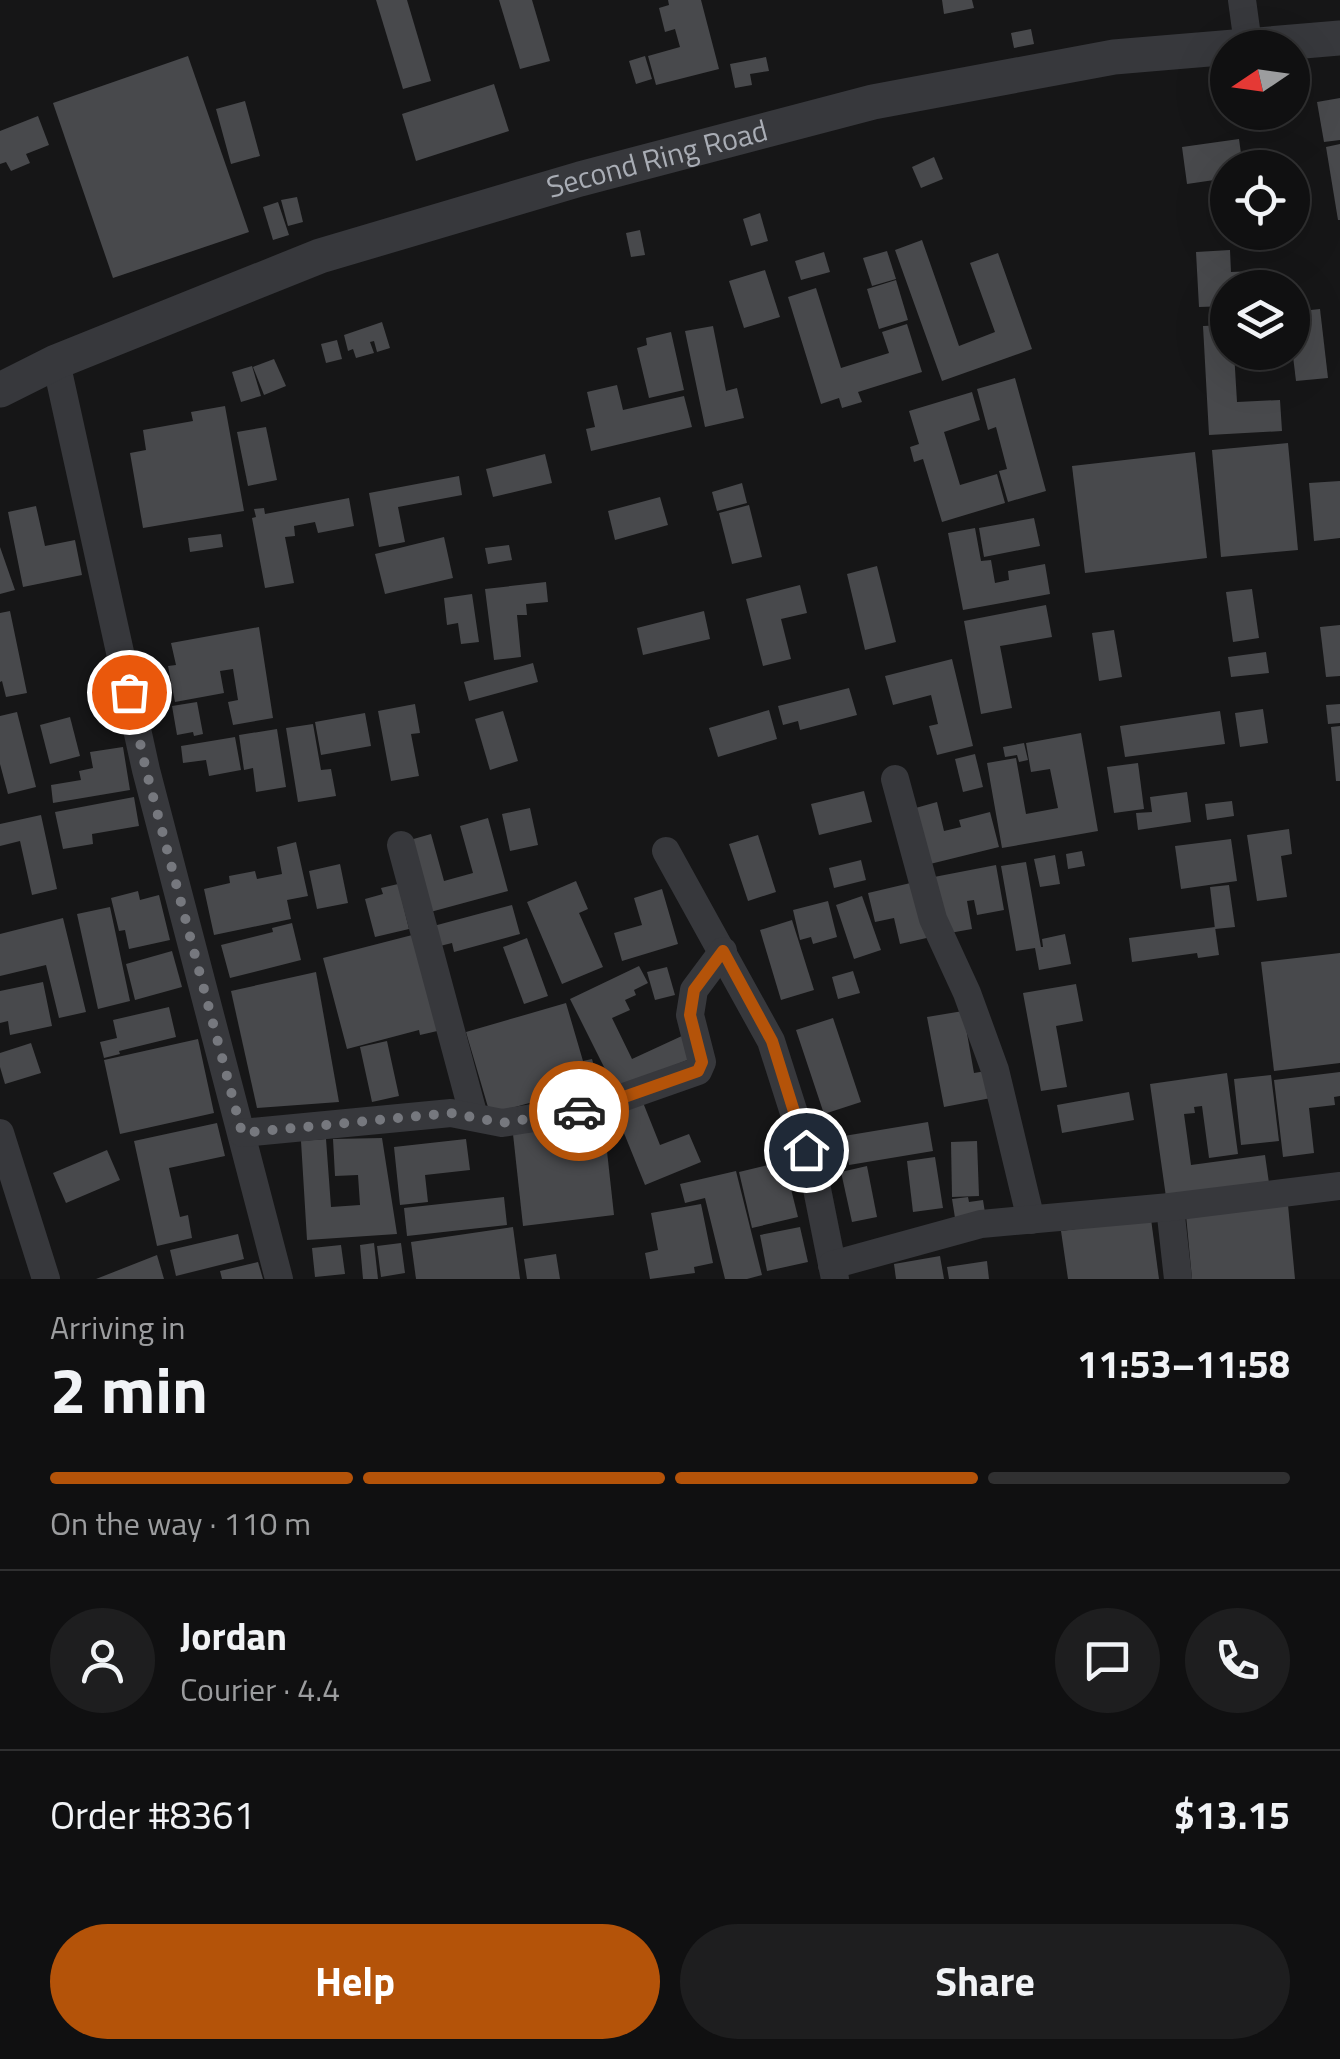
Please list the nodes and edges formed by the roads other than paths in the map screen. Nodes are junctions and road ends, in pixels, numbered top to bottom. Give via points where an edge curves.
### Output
1 (1242, 0) edge
2 (1246, 30) edge
3 (1340, 38) edge
4 (1310, 40) edge
5 (1210, 48) edge
6 (56, 362) junction
7 (0, 390) edge
8 (895, 778) dead end
9 (401, 845) dead end
10 (666, 851) dead end
11 (723, 951) junction
12 (474, 1118) junction
13 (0, 1133) edge
14 (242, 1133) junction
15 (1340, 1186) edge
16 (1170, 1208) junction
17 (1031, 1220) junction
18 (833, 1272) edge
19 (46, 1279) edge
20 (278, 1279) edge
21 (1178, 1279) edge

1 - 2 street
3 - 4 street, Second Ring Road
5 - 6 street, Second Ring Road via 1114,58 873,102 580,179 320,256
6 - 7 street, Second Ring Road
6 - 14 street via 146,770
8 - 17 street via 934,919 996,1070
9 - 12 street
10 - 11 street
11 - 12 street via 694,990 690,1015 702,1062 698,1071 590,1109 502,1123
11 - 18 street via 772,1041 815,1179
12 - 14 street via 451,1113
13 - 19 street
14 - 20 street
15 - 16 street
16 - 17 street
16 - 21 street
17 - 18 street via 982,1224

